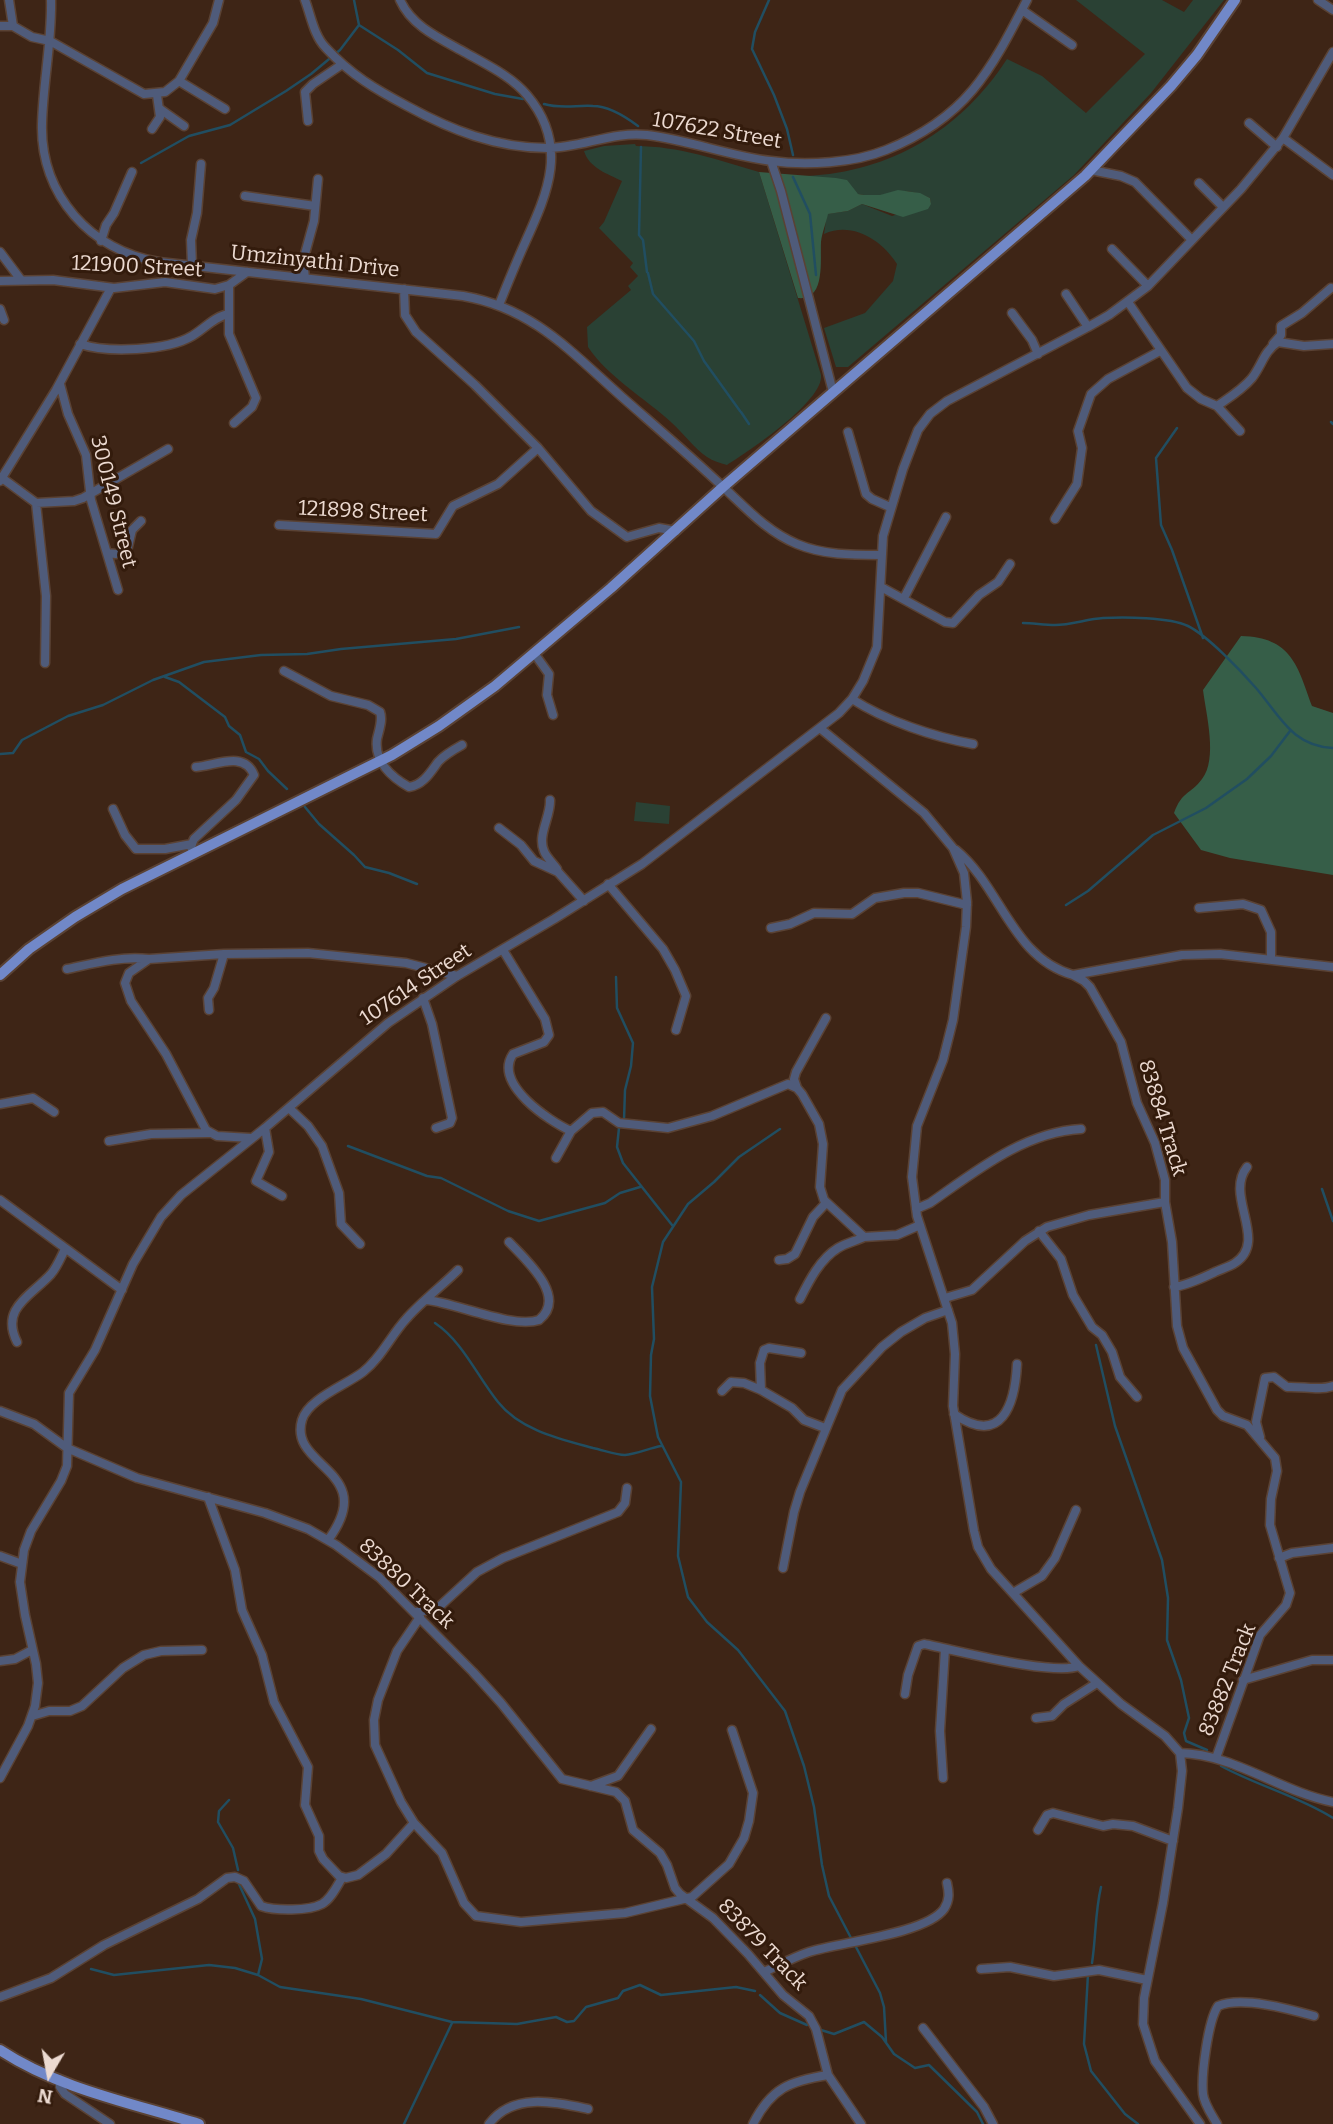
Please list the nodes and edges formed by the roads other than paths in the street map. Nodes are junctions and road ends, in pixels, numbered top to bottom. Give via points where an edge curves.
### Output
1 (9, 0) edge
2 (51, 0) edge
3 (219, 0) edge
4 (305, 0) edge
5 (400, 0) edge
6 (1027, 0) edge
7 (1235, 0) edge
8 (1318, 0) edge
9 (1022, 10) junction
10 (1333, 10) edge
11 (0, 26) edge
12 (13, 26) junction
13 (50, 41) junction
14 (1072, 45) dead end
15 (1333, 52) edge
16 (339, 63) junction
17 (1330, 66) edge
18 (179, 81) junction
19 (157, 95) junction
20 (160, 108) junction
21 (225, 109) dead end
22 (308, 121) dead end
23 (1250, 123) dead end
24 (184, 126) dead end
25 (152, 129) dead end
26 (1283, 138) junction
27 (1277, 147) junction
28 (550, 148) junction
29 (771, 161) junction
30 (201, 164) dead end
31 (1091, 170) junction
32 (131, 172) dead end
33 (1333, 175) edge
34 (318, 180) dead end
35 (1199, 183) dead end
36 (244, 196) dead end
37 (315, 206) junction
38 (1223, 207) junction
39 (1192, 240) junction
40 (102, 241) junction
41 (1112, 249) dead end
42 (0, 252) edge
43 (192, 265) junction
44 (247, 272) junction
45 (304, 278) junction
46 (22, 280) junction
47 (0, 281) edge
48 (229, 285) junction
49 (1147, 286) junction
50 (111, 288) junction
51 (1331, 288) dead end
52 (404, 289) junction
53 (1066, 294) dead end
54 (1128, 302) junction
55 (499, 305) junction
56 (0, 309) edge
57 (229, 313) junction
58 (1012, 313) dead end
59 (4, 320) dead end
60 (1088, 327) junction
61 (80, 344) junction
62 (1333, 344) edge
63 (1272, 346) junction
64 (1160, 351) junction
65 (1038, 354) junction
66 (60, 384) junction
67 (833, 392) junction
68 (1217, 406) junction
69 (234, 423) dead end
70 (1240, 431) dead end
71 (848, 432) dead end
72 (538, 448) junction
73 (168, 449) dead end
74 (1, 480) edge
75 (723, 487) junction
76 (90, 493) junction
77 (36, 503) junction
78 (890, 507) junction
79 (946, 517) dead end
80 (1055, 519) dead end
81 (141, 521) dead end
82 (279, 525) dead end
83 (676, 531) junction
84 (107, 554) junction
85 (880, 555) junction
86 (1010, 564) dead end
87 (881, 587) junction
88 (118, 590) dead end
89 (904, 598) junction
90 (534, 653) junction
91 (45, 663) dead end
92 (284, 671) dead end
93 (852, 699) junction
94 (553, 715) dead end
95 (821, 729) junction
96 (973, 744) dead end
97 (462, 746) dead end
98 (381, 761) junction
99 (197, 766) dead end
100 (550, 800) dead end
101 (113, 809) dead end
102 (499, 828) dead end
103 (953, 848) junction
104 (192, 849) junction
105 (558, 872) junction
106 (608, 884) junction
107 (584, 901) junction
108 (967, 905) junction
109 (1199, 908) dead end
110 (771, 928) dead end
111 (503, 950) junction
112 (224, 954) junction
113 (149, 959) junction
114 (1271, 959) junction
115 (1333, 967) edge
116 (67, 969) dead end
117 (0, 975) edge
118 (1073, 975) junction
119 (457, 976) junction
120 (423, 998) junction
121 (209, 1010) dead end
122 (826, 1018) dead end
123 (677, 1030) dead end
124 (797, 1088) junction
125 (0, 1104) edge
126 (289, 1108) junction
127 (54, 1112) dead end
128 (265, 1128) junction
129 (436, 1128) dead end
130 (1081, 1129) dead end
131 (571, 1131) junction
132 (209, 1133) junction
133 (251, 1138) junction
134 (109, 1141) dead end
135 (556, 1158) dead end
136 (1247, 1167) dead end
137 (282, 1196) dead end
138 (0, 1200) edge
139 (1165, 1202) junction
140 (826, 1203) junction
141 (916, 1209) junction
142 (920, 1225) junction
143 (1039, 1231) junction
144 (864, 1237) junction
145 (509, 1242) dead end
146 (360, 1244) dead end
147 (65, 1249) junction
148 (779, 1260) dead end
149 (458, 1270) dead end
150 (1174, 1287) junction
151 (122, 1290) junction
152 (945, 1298) junction
153 (800, 1299) dead end
154 (427, 1300) junction
155 (948, 1310) junction
156 (17, 1342) dead end
157 (802, 1353) dead end
158 (1017, 1363) dead end
159 (1333, 1386) edge
160 (761, 1390) junction
161 (722, 1391) dead end
162 (1137, 1397) dead end
163 (0, 1411) edge
164 (954, 1413) junction
165 (825, 1427) junction
166 (1260, 1439) junction
167 (67, 1448) junction
168 (627, 1488) dead end
169 (208, 1497) junction
170 (1076, 1510) dead end
171 (328, 1540) junction
172 (1333, 1548) edge
173 (0, 1556) edge
174 (1279, 1558) junction
175 (22, 1564) junction
176 (783, 1568) dead end
177 (1013, 1593) junction
178 (418, 1615) junction
179 (945, 1649) junction
180 (32, 1650) junction
181 (202, 1650) dead end
182 (1333, 1660) edge
183 (0, 1661) edge
184 (1079, 1666) junction
185 (1243, 1681) junction
186 (1097, 1683) junction
187 (905, 1694) dead end
188 (32, 1716) junction
189 (1036, 1718) dead end
190 (651, 1729) dead end
191 (732, 1730) dead end
192 (1180, 1753) junction
193 (1216, 1759) junction
194 (0, 1777) edge
195 (943, 1778) dead end
196 (588, 1787) junction
197 (1329, 1802) edge
198 (1333, 1810) edge
199 (414, 1823) junction
200 (1038, 1830) dead end
201 (1173, 1841) junction
202 (342, 1878) junction
203 (947, 1883) dead end
204 (687, 1898) junction
205 (981, 1969) dead end
206 (764, 1972) junction
207 (1147, 1980) junction
208 (0, 1997) edge
209 (1314, 2016) dead end
210 (923, 2028) dead end
211 (0, 2050) edge
212 (828, 2075) junction
213 (59, 2079) junction
214 (588, 2109) dead end
215 (110, 2124) edge
216 (199, 2124) edge
217 (489, 2124) edge
218 (753, 2124) edge
219 (861, 2124) edge
220 (993, 2124) edge
221 (1200, 2124) edge
222 (1217, 2124) edge

1 - 12 street
2 - 13 street, Umzinyathi Drive
3 - 18 street via 213,23
4 - 16 street, 107622 Street via 314,29
5 - 28 street via 409,16 425,29 521,89 540,115
6 - 9 street, 107622 Street
7 - 31 main road via 1171,86
8 - 10 street
9 - 14 street
9 - 29 street, 107622 Street via 979,85 926,131 885,151 849,160
11 - 12 street
12 - 13 street
13 - 19 street via 137,92
13 - 40 street, Umzinyathi Drive via 42,123 49,170 66,206
15 - 17 street, 107614 Street
16 - 22 street via 305,93
16 - 28 street, 107622 Street via 376,89 451,129 491,142
17 - 26 street, 107614 Street
18 - 19 street
18 - 21 street
19 - 20 street
20 - 24 street
20 - 25 street
23 - 27 street
26 - 27 street, 107614 Street
26 - 33 street
27 - 38 street, 107614 Street
28 - 29 street, 107622 Street via 643,135
28 - 55 street via 547,192
29 - 67 street
30 - 43 street
31 - 39 street via 1135,182
31 - 67 main road
32 - 40 street
34 - 37 street
35 - 38 street
36 - 37 street
37 - 45 street
38 - 39 street, 107614 Street
39 - 49 street, 107614 Street
40 - 43 street, Umzinyathi Drive via 140,258
41 - 49 street
42 - 46 street
43 - 44 street, Umzinyathi Drive
44 - 45 street, Umzinyathi Drive
44 - 48 street
45 - 52 street, Umzinyathi Drive
46 - 47 street, 121900 Street
46 - 50 street, 121900 Street via 53,279
48 - 50 street, 121900 Street via 208,289 157,282
48 - 57 street
49 - 54 street, 107614 Street
50 - 61 street
51 - 63 street via 1281,326 1282,335
52 - 55 street, Umzinyathi Drive
52 - 72 street via 405,315 416,332
53 - 60 street
54 - 60 street, 107614 Street
54 - 64 street
55 - 75 street, Umzinyathi Drive via 567,345
56 - 59 street
57 - 61 street via 186,339 146,348
57 - 69 street via 230,340 256,398
58 - 65 street
60 - 65 street, 107614 Street
61 - 66 street
62 - 63 street via 1282,342
63 - 68 street via 1251,379
64 - 68 street via 1187,388
64 - 80 street via 1108,379 1091,394 1078,430 1082,447 1077,484
65 - 78 street, 107614 Street via 955,396 930,414 918,430
66 - 74 street
66 - 76 street, 300149 Street via 86,455
67 - 75 main road
68 - 70 street
71 - 78 street via 866,494
72 - 82 street, 121898 Street via 498,484 453,506 436,534
72 - 83 street via 580,500 619,533 630,538 660,528
73 - 76 street
74 - 77 street
75 - 83 main road
75 - 85 street, Umzinyathi Drive via 768,527 796,544 828,552
76 - 77 street via 74,501
76 - 84 street, 300149 Street
77 - 91 street via 46,596
78 - 85 street, 107614 Street
79 - 89 street
81 - 84 street via 132,530 127,551
83 - 90 main road
84 - 88 street, 300149 Street
85 - 87 street, 107614 Street
86 - 89 street via 956,622 945,622
87 - 89 street
87 - 93 street, 107614 Street via 877,647
90 - 94 street via 549,674 547,695
90 - 98 main road via 439,726
92 - 98 street via 331,696 380,712 377,745
93 - 95 street, 107614 Street
93 - 96 street via 943,739
95 - 103 street via 924,813
95 - 106 street, 107614 Street
97 - 98 street via 443,757 428,777 411,788 391,775
98 - 104 main road
99 - 104 street via 236,761 254,775 236,800 202,830
100 - 105 street via 543,848
101 - 104 street via 136,849
102 - 105 street via 534,861
103 - 108 street via 964,873
103 - 118 street via 970,862 1034,954
104 - 117 main road via 75,917
105 - 107 street
106 - 107 street, 107614 Street
106 - 123 street via 663,949 674,970 686,996
107 - 111 street, 107614 Street
108 - 110 street via 904,893 875,898 852,914 814,913
108 - 141 street via 953,1020 943,1060 916,1126 912,1177
109 - 114 street via 1242,904 1261,910 1270,932
111 - 119 street, 107614 Street
111 - 131 street via 549,1032 546,1041 510,1057 511,1075 530,1105
112 - 113 street
112 - 119 street via 308,953 406,963
112 - 121 street via 208,998
113 - 116 street via 127,957
113 - 132 street via 129,973 127,992
114 - 115 street
114 - 118 street via 1182,955
118 - 139 street, 83884 Track via 1090,987 1121,1042 1137,1103 1155,1143 1165,1180
119 - 120 street, 107614 Street
120 - 126 street, 107614 Street via 366,1040
120 - 129 street via 452,1118
122 - 124 street via 796,1072
124 - 131 street via 788,1084 712,1116 668,1128 619,1124 599,1111
124 - 140 street via 822,1134 820,1188
125 - 127 street via 33,1098
126 - 128 street, 107614 Street
126 - 146 street via 322,1146 339,1193 341,1224
128 - 133 street, 107614 Street
128 - 137 street via 269,1152 257,1181
130 - 141 street via 1054,1132 1017,1146
131 - 135 street
132 - 133 street
132 - 134 street
133 - 151 street, 107614 Street via 168,1208
136 - 150 street via 1239,1191 1248,1230 1246,1252 1236,1263
138 - 147 street
139 - 143 street via 1089,1215
139 - 150 street, 83884 Track
140 - 144 street
140 - 148 street via 813,1217 795,1254
141 - 142 street
142 - 144 street via 897,1235
142 - 152 street
143 - 152 street via 972,1290
143 - 162 street via 1061,1259 1073,1295 1112,1352 1120,1377
144 - 153 street via 827,1257
145 - 154 street via 530,1264 548,1294 548,1310 539,1320 525,1322
147 - 151 street
147 - 156 street via 53,1272 16,1307 11,1329
149 - 154 street
150 - 166 street, 83882 Track via 1183,1348 1213,1405 1223,1416 1247,1424
151 - 167 street, 107614 Street via 69,1393
152 - 155 street
154 - 171 street via 407,1318 372,1365 314,1403 303,1417 302,1440 344,1494 345,1511
155 - 164 street via 955,1337
155 - 165 street via 925,1318 882,1346 842,1390
157 - 160 street via 764,1350
158 - 164 street via 1013,1400 1004,1416 981,1426
159 - 166 street via 1287,1387 1274,1377 1265,1378 1256,1422
160 - 161 street via 735,1381
160 - 165 street via 804,1420
163 - 167 street, 83880 Track via 34,1423
164 - 177 street via 978,1547
165 - 176 street via 794,1513
166 - 174 street, 83882 Track via 1277,1466 1269,1518
167 - 169 street, 83880 Track via 152,1484
167 - 175 street, 107614 Street via 67,1466 31,1531
168 - 178 street via 618,1512 503,1558 477,1572 441,1605
169 - 171 street, 83880 Track via 265,1513
169 - 202 street via 274,1702 308,1767 305,1805 319,1851
170 - 177 street via 1042,1576
171 - 178 street, 83880 Track via 367,1567
172 - 174 street
173 - 175 street
174 - 185 street, 83882 Track via 1288,1599 1260,1635
175 - 180 street, 107614 Street via 20,1582
177 - 184 street
178 - 196 street, 83880 Track via 491,1691 557,1775
178 - 199 street via 393,1658 374,1720 378,1755
179 - 184 street via 1041,1667
179 - 187 street via 918,1646
179 - 195 street via 940,1731
180 - 183 street
180 - 188 street, 107614 Street via 38,1684
181 - 188 street via 144,1655 82,1706
182 - 185 street via 1312,1660
184 - 186 street
185 - 193 street, 83882 Track
186 - 189 street via 1052,1716
186 - 192 street
188 - 194 street, 107614 Street
190 - 196 street via 618,1776
191 - 204 street via 752,1788 749,1821 729,1864
192 - 193 street
192 - 201 street
193 - 197 street
196 - 204 street, 83879 Track via 623,1797 633,1830 660,1853 675,1888
197 - 198 street
199 - 202 street via 374,1865
199 - 204 street via 442,1853 464,1902 476,1916 521,1922 625,1913
200 - 201 street via 1053,1812 1103,1826 1133,1826
201 - 207 street
202 - 208 street via 320,1905 284,1909 261,1906 244,1881 227,1878 198,1899 92,1951 51,1978
203 - 206 street via 946,1906 930,1919 810,1952
204 - 206 street, 83879 Track
205 - 207 street via 1010,1967 1054,1976 1099,1970
206 - 212 street, 83879 Track via 813,2021
207 - 221 street via 1143,2024 1149,2046
209 - 222 street via 1236,2003 1219,2006 1210,2028 1203,2093
210 - 220 street
211 - 213 main road
212 - 218 street via 786,2085 768,2100
212 - 219 street, 83879 Track
213 - 215 street via 65,2094
213 - 216 main road
214 - 217 street via 535,2101 500,2112

